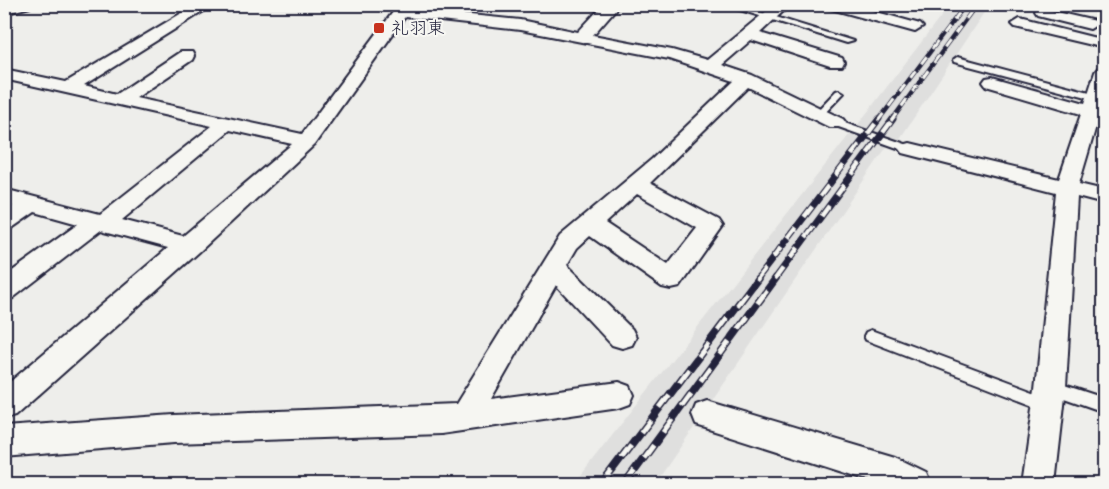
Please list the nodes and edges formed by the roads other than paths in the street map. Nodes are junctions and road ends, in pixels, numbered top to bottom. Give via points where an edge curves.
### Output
1 (25, 4) edge
2 (208, 4) edge
3 (613, 4) edge
4 (724, 4) edge
5 (784, 4) edge
6 (829, 4) edge
7 (1080, 4) edge
8 (399, 7) edge
9 (4, 10) edge
10 (1031, 10) dead end
11 (768, 17) junction
12 (1020, 24) dead end
13 (1090, 24) junction
14 (915, 27) dead end
15 (748, 34) junction
16 (583, 36) junction
17 (849, 41) dead end
18 (1103, 47) edge
19 (186, 56) dead end
20 (957, 60) dead end
21 (836, 62) dead end
22 (711, 66) junction
23 (8, 78) edge
24 (746, 79) junction
25 (992, 82) dead end
26 (67, 89) junction
27 (1100, 89) edge
28 (839, 93) dead end
29 (120, 100) junction
30 (818, 115) junction
31 (227, 123) junction
32 (836, 123) joint
33 (307, 141) junction
34 (909, 149) joint
35 (636, 184) junction
36 (1067, 188) junction
37 (4, 196) edge
38 (1104, 197) edge
39 (31, 204) junction
40 (4, 222) edge
41 (100, 222) junction
42 (590, 224) junction
43 (190, 246) junction
44 (554, 267) junction
45 (4, 291) edge
46 (871, 336) dead end
47 (622, 337) dead end
48 (1050, 395) junction
49 (619, 396) dead end
50 (1104, 405) edge
51 (4, 406) edge
52 (707, 415) dead end
53 (465, 417) junction
54 (4, 442) edge
55 (914, 484) edge
56 (1038, 484) edge

1 - 9 street
2 - 26 street
3 - 16 street
4 - 11 lane
5 - 11 street
6 - 14 street
7 - 13 street
8 - 16 street
8 - 33 street
10 - 13 street
11 - 15 street
11 - 17 lane
12 - 18 street
13 - 18 street
15 - 21 street
15 - 22 street
16 - 22 street
19 - 29 street
20 - 27 lane
22 - 24 street
23 - 26 street
24 - 30 street
24 - 35 street
25 - 27 street
26 - 29 street
27 - 36 street
28 - 30 lane
29 - 31 street
30 - 32 street
31 - 33 street
31 - 41 street
32 - 34 lane
33 - 43 street
34 - 36 street
35 - 42 street
35 - 42 street via 711,226 671,280
36 - 38 street
36 - 48 street
37 - 39 street
39 - 40 street
39 - 41 street
41 - 43 street
41 - 45 street
42 - 44 street via 568,242
43 - 51 street
44 - 47 street
44 - 53 street
46 - 48 lane
48 - 50 lane
48 - 56 street
49 - 53 street
52 - 55 street via 895,474
53 - 54 street via 174,429

